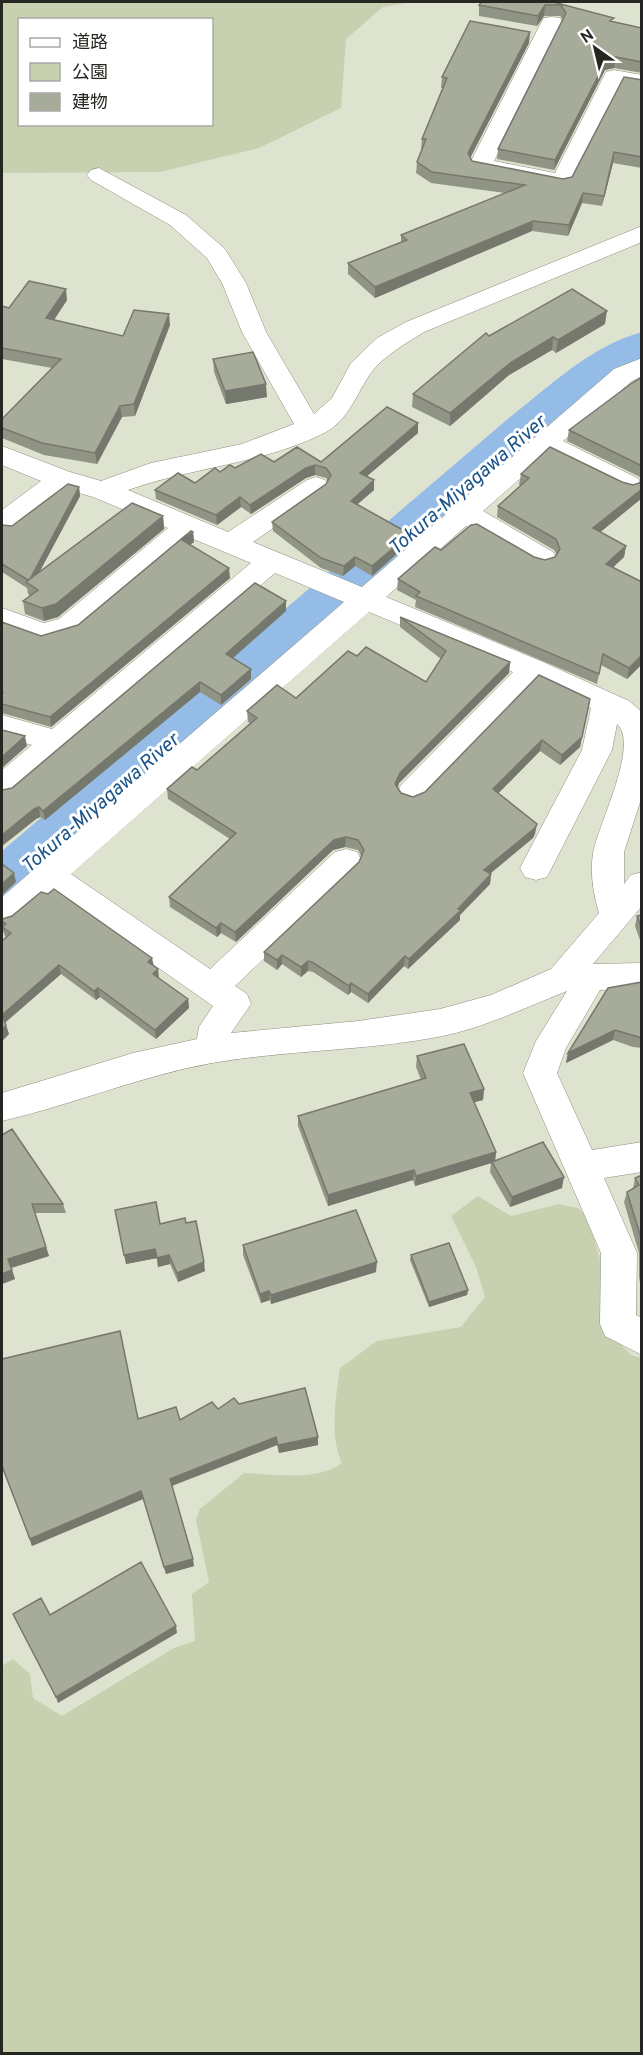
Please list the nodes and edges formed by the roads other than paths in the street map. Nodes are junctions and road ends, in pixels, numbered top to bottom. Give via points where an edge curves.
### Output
1 (541, 31) edge
2 (642, 82) edge
3 (99, 175) dead end
4 (639, 235) edge
5 (642, 366) edge
6 (309, 428) junction
7 (545, 443) junction
8 (2, 455) edge
9 (61, 479) junction
10 (630, 485) edge
11 (316, 486) dead end
12 (102, 490) junction
13 (465, 513) junction
14 (2, 524) edge
15 (188, 526) junction
16 (230, 544) junction
17 (543, 558) edge
18 (271, 561) junction
19 (365, 600) junction
20 (2, 618) edge
21 (533, 669) junction
22 (607, 704) junction
23 (2, 726) edge
24 (57, 741) junction
25 (2, 787) edge
26 (412, 793) dead end
27 (346, 861) dead end
28 (536, 868) dead end
29 (49, 875) junction
30 (642, 884) edge
31 (615, 914) junction
32 (2, 915) edge
33 (642, 976) edge
34 (576, 978) junction
35 (212, 988) junction
36 (213, 1049) junction
37 (2, 1107) edge
38 (642, 1157) edge
39 (582, 1166) junction
40 (642, 1338) edge

1 - 2 street via 480,165 562,181 614,77
3 - 6 street via 178,220 217,254 254,332
4 - 6 street via 415,327 386,344 360,369 342,402 318,425
5 - 7 street via 623,375
6 - 12 street via 248,451 151,472
7 - 10 street
7 - 13 street
8 - 9 street
9 - 12 street
9 - 14 street
11 - 16 street
12 - 15 street
13 - 17 street
13 - 19 street
15 - 16 street
15 - 20 street via 69,626 43,634
16 - 18 street
18 - 19 street
18 - 24 street
19 - 21 street
19 - 29 street
21 - 22 street
21 - 26 street
22 - 28 street via 597,750
22 - 31 street via 634,722 640,739 609,852 608,889
23 - 24 street
24 - 25 street
27 - 35 street
29 - 32 street
29 - 35 street
30 - 31 street
31 - 34 street
33 - 34 street
34 - 36 street via 498,1007 440,1023
34 - 39 street via 567,1022 543,1057 540,1073
35 - 36 street via 235,1004 215,1027
36 - 37 street via 133,1067
38 - 39 street
39 - 40 street via 618,1252 618,1324

